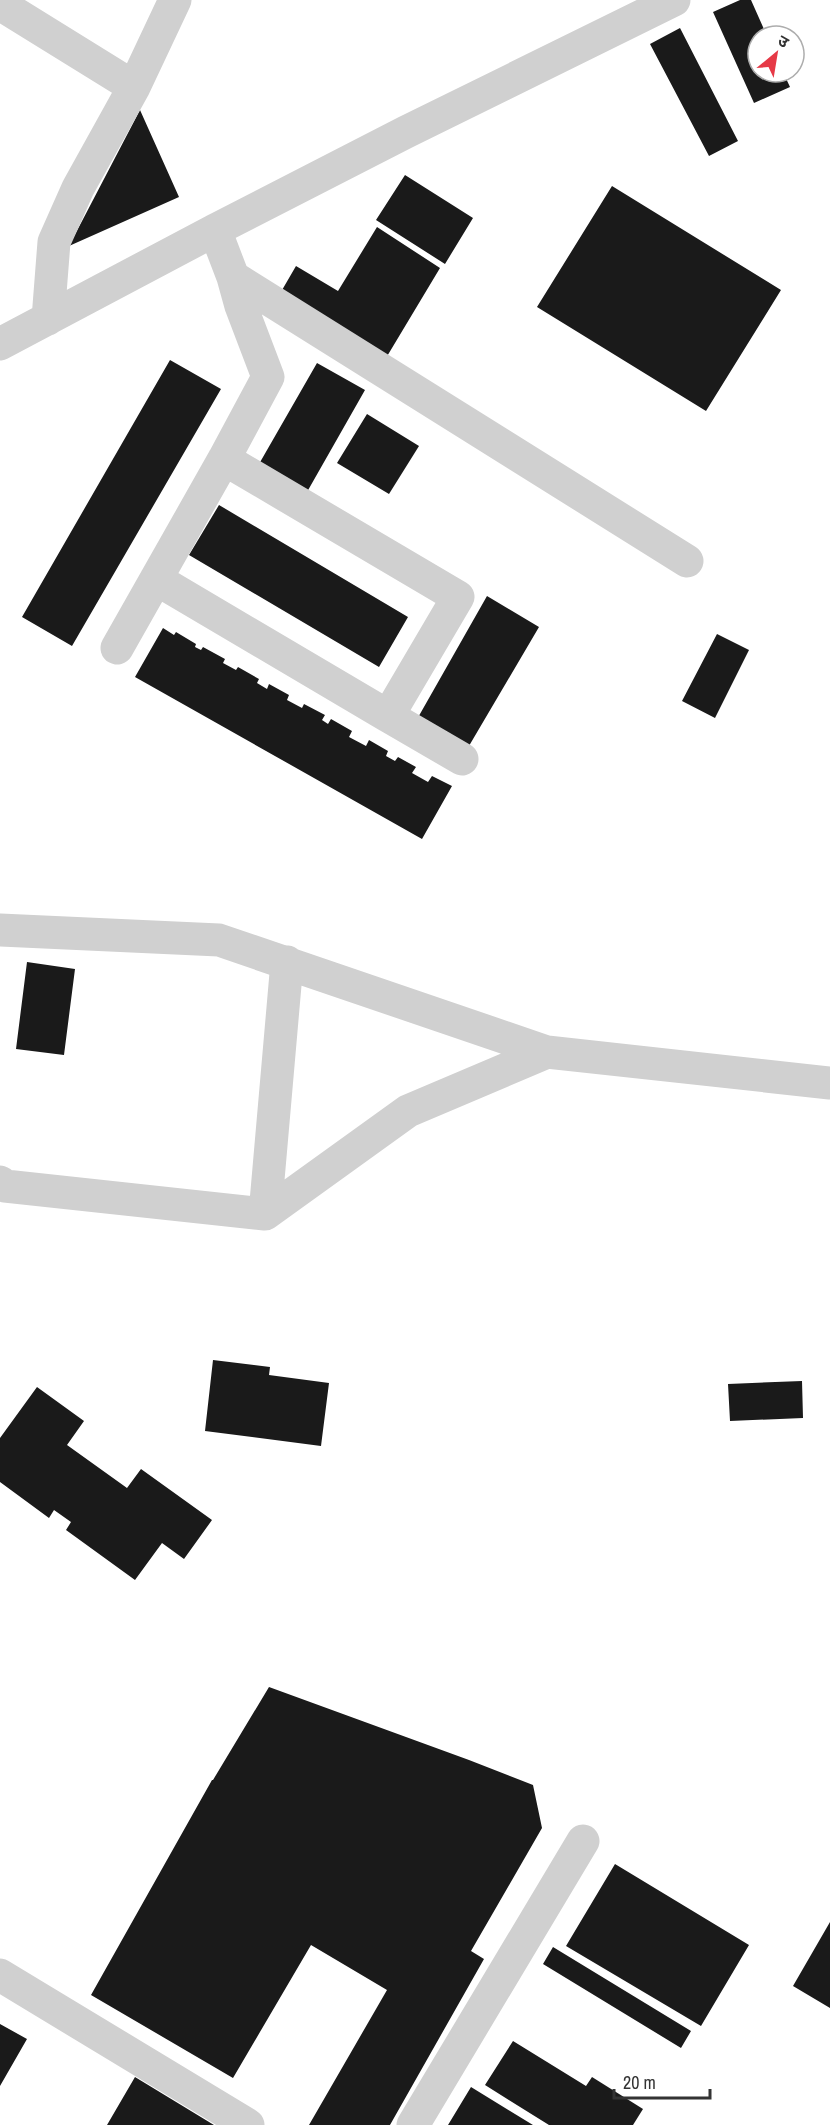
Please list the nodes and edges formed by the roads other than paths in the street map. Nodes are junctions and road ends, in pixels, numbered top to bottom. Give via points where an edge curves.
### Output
1 (174, 0) edge
2 (674, 0) edge
3 (0, 4) edge
4 (134, 87) junction
5 (215, 230) junction
6 (233, 277) junction
7 (48, 319) junction
8 (0, 344) edge
9 (224, 459) junction
10 (687, 561) dead end
11 (156, 579) junction
12 (117, 648) dead end
13 (388, 716) junction
14 (462, 759) dead end
15 (0, 930) edge
16 (287, 962) junction
17 (548, 1052) junction
18 (830, 1083) edge
19 (0, 1182) edge
20 (265, 1214) junction
21 (583, 1841) dead end
22 (0, 1974) edge
23 (248, 2125) edge
24 (413, 2125) edge

1 - 4 street
2 - 5 street
3 - 4 street
4 - 7 street via 78,188 54,242
5 - 6 street
5 - 7 street
6 - 9 street via 268,377
6 - 10 street
7 - 8 street
9 - 11 street
9 - 13 street via 458,597
11 - 12 street
11 - 13 street
13 - 14 street
15 - 16 street via 219,940
16 - 17 street
16 - 20 street
17 - 18 street
17 - 20 street via 408,1112
19 - 20 street via 5,1186
21 - 24 street
22 - 23 street

